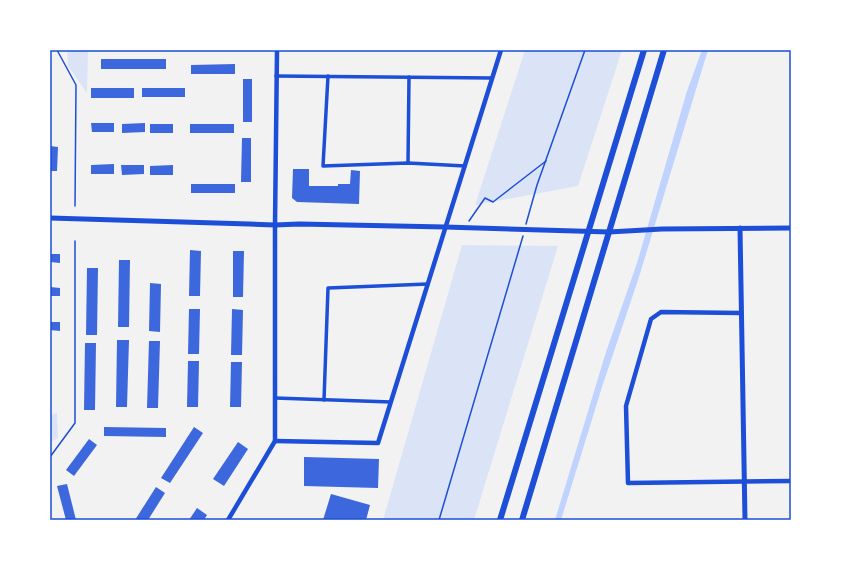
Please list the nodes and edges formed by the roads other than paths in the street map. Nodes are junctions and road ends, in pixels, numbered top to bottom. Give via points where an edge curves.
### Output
1 (277, 50) edge
2 (500, 50) edge
3 (644, 50) edge
4 (664, 50) edge
5 (276, 76) junction
6 (328, 76) junction
7 (409, 78) junction
8 (492, 78) junction
9 (408, 163) junction
10 (465, 166) junction
11 (50, 218) edge
12 (275, 225) junction
13 (445, 227) junction
14 (740, 228) junction
15 (791, 228) edge
16 (588, 231) junction
17 (609, 232) junction
18 (428, 284) junction
19 (741, 313) junction
20 (274, 398) junction
21 (324, 400) junction
22 (391, 402) junction
23 (274, 441) junction
24 (745, 481) junction
25 (791, 481) edge
26 (228, 520) edge
27 (500, 520) edge
28 (522, 520) edge
29 (746, 520) edge

1 - 5 street
2 - 8 street
3 - 16 main road
4 - 17 main road
5 - 6 street
5 - 12 street
6 - 7 street
6 - 9 street via 323,166
7 - 8 street
7 - 9 street
8 - 10 street
9 - 10 street
10 - 13 street
11 - 12 main road
12 - 13 main road
12 - 20 street
13 - 16 main road
13 - 18 street
14 - 15 main road
14 - 17 main road
14 - 19 main road
16 - 17 main road
16 - 27 main road
17 - 28 main road
18 - 21 street via 328,288
18 - 22 street
19 - 24 main road
19 - 24 street via 661,312 651,319 626,406 628,483
20 - 21 street
20 - 23 street
21 - 22 street
22 - 23 street via 378,443
23 - 26 street
24 - 25 street
24 - 29 main road

